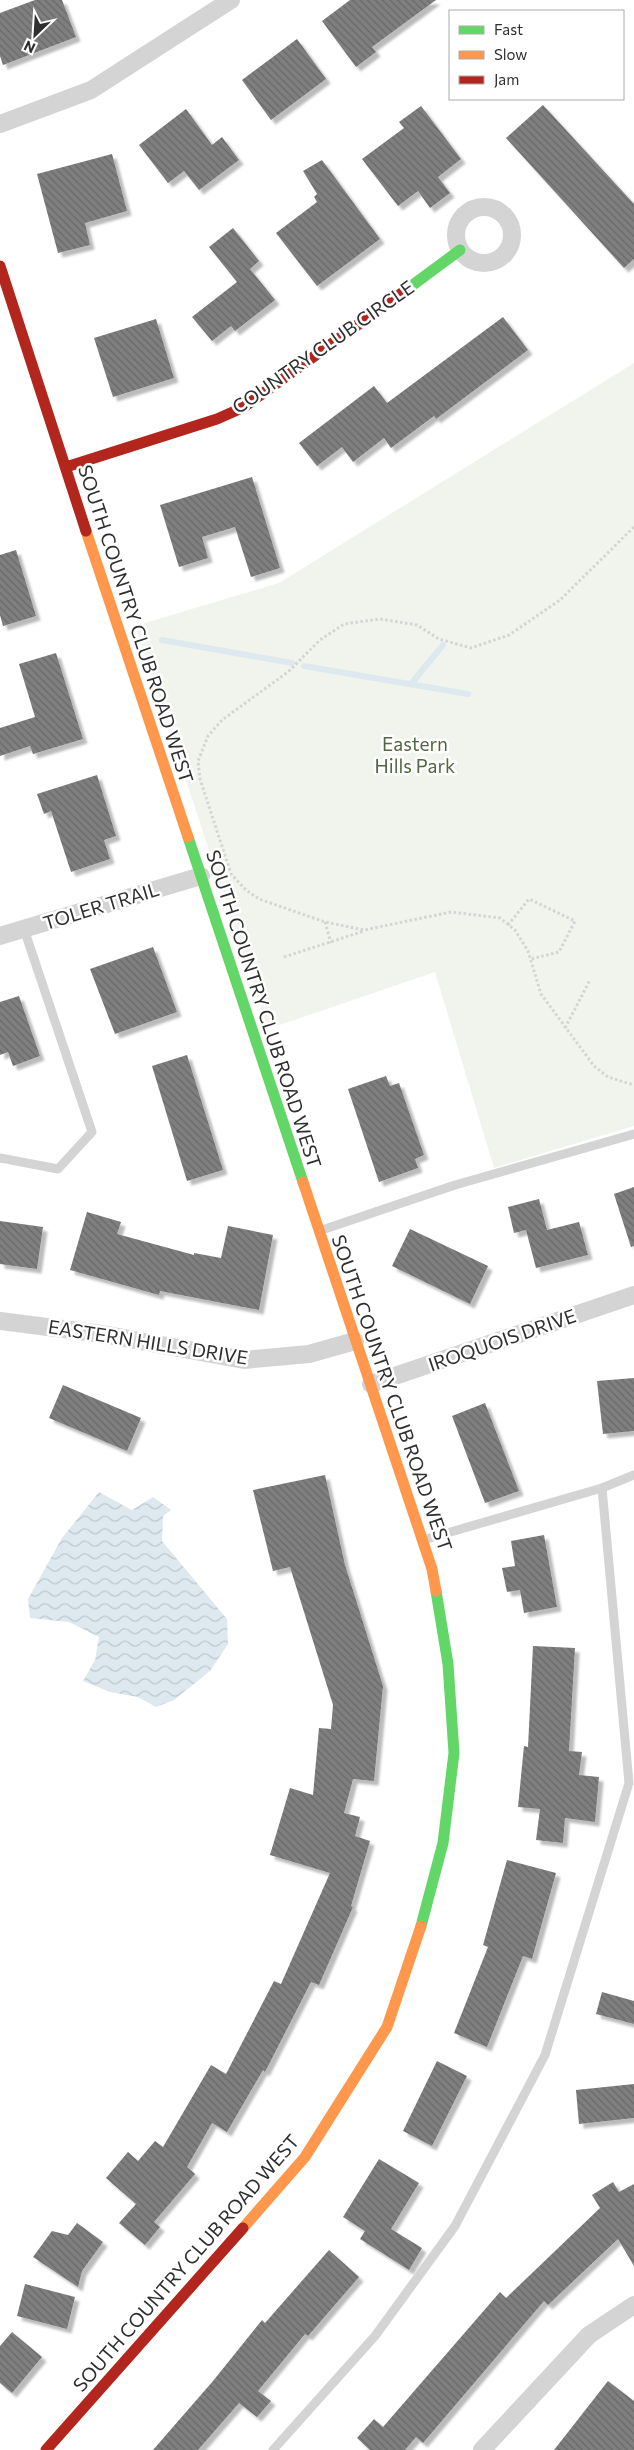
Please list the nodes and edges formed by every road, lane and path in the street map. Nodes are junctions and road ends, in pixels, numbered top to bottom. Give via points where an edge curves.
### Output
1 (231, 0) edge
2 (0, 124) edge
3 (460, 250) dead end
4 (0, 266) edge
5 (66, 467) junction
6 (634, 527) edge
7 (201, 876) junction
8 (325, 922) junction
9 (508, 925) junction
10 (24, 929) junction
11 (364, 930) junction
12 (0, 936) edge
13 (331, 942) junction
14 (284, 958) dead end
15 (531, 959) junction
16 (590, 980) dead end
17 (564, 1028) junction
18 (634, 1085) edge
19 (634, 1134) edge
20 (0, 1158) edge
21 (319, 1231) junction
22 (634, 1295) edge
23 (0, 1321) edge
24 (355, 1341) junction
25 (371, 1384) junction
26 (634, 1475) edge
27 (602, 1488) junction
28 (423, 1540) junction
29 (634, 2304) edge
30 (46, 2450) edge
31 (273, 2450) edge
32 (482, 2450) edge

1 - 2 street via 91,90
3 - 5 street, COUNTRY CLUB CIRCLE via 244,407 217,419
4 - 5 street, SOUTH COUNTRY CLUB ROAD WEST
5 - 7 street, SOUTH COUNTRY CLUB ROAD WEST
6 - 8 path via 560,600 509,635 471,648 439,639 416,625 380,618 344,624 320,640 288,672 222,720 208,736 198,761 200,779 231,874 259,899
7 - 10 street, TOLER TRAIL
7 - 21 street, SOUTH COUNTRY CLUB ROAD WEST
8 - 11 path
8 - 13 path
9 - 11 path via 500,918 451,912
9 - 15 path via 515,930
9 - 15 path via 529,899 576,922 560,952
10 - 12 street, TOLER TRAIL
10 - 20 lane via 92,1132 58,1169
11 - 13 path
13 - 14 path
15 - 17 path via 541,994
16 - 17 path
17 - 18 path via 594,1066 608,1077
19 - 21 lane via 446,1188
21 - 24 street, SOUTH COUNTRY CLUB ROAD WEST
22 - 25 street, IROQUOIS DRIVE
23 - 24 street, EASTERN HILLS DRIVE via 102,1334 244,1360 309,1354
24 - 25 street, SOUTH COUNTRY CLUB ROAD WEST
25 - 28 street, SOUTH COUNTRY CLUB ROAD WEST
26 - 27 lane
27 - 28 lane
27 - 31 lane via 629,1783 545,2055 454,2226 375,2336
28 - 30 street, SOUTH COUNTRY CLUB ROAD WEST via 432,1569 448,1664 454,1753 443,1843 421,1925 387,2027 305,2157
29 - 32 street via 589,2335

